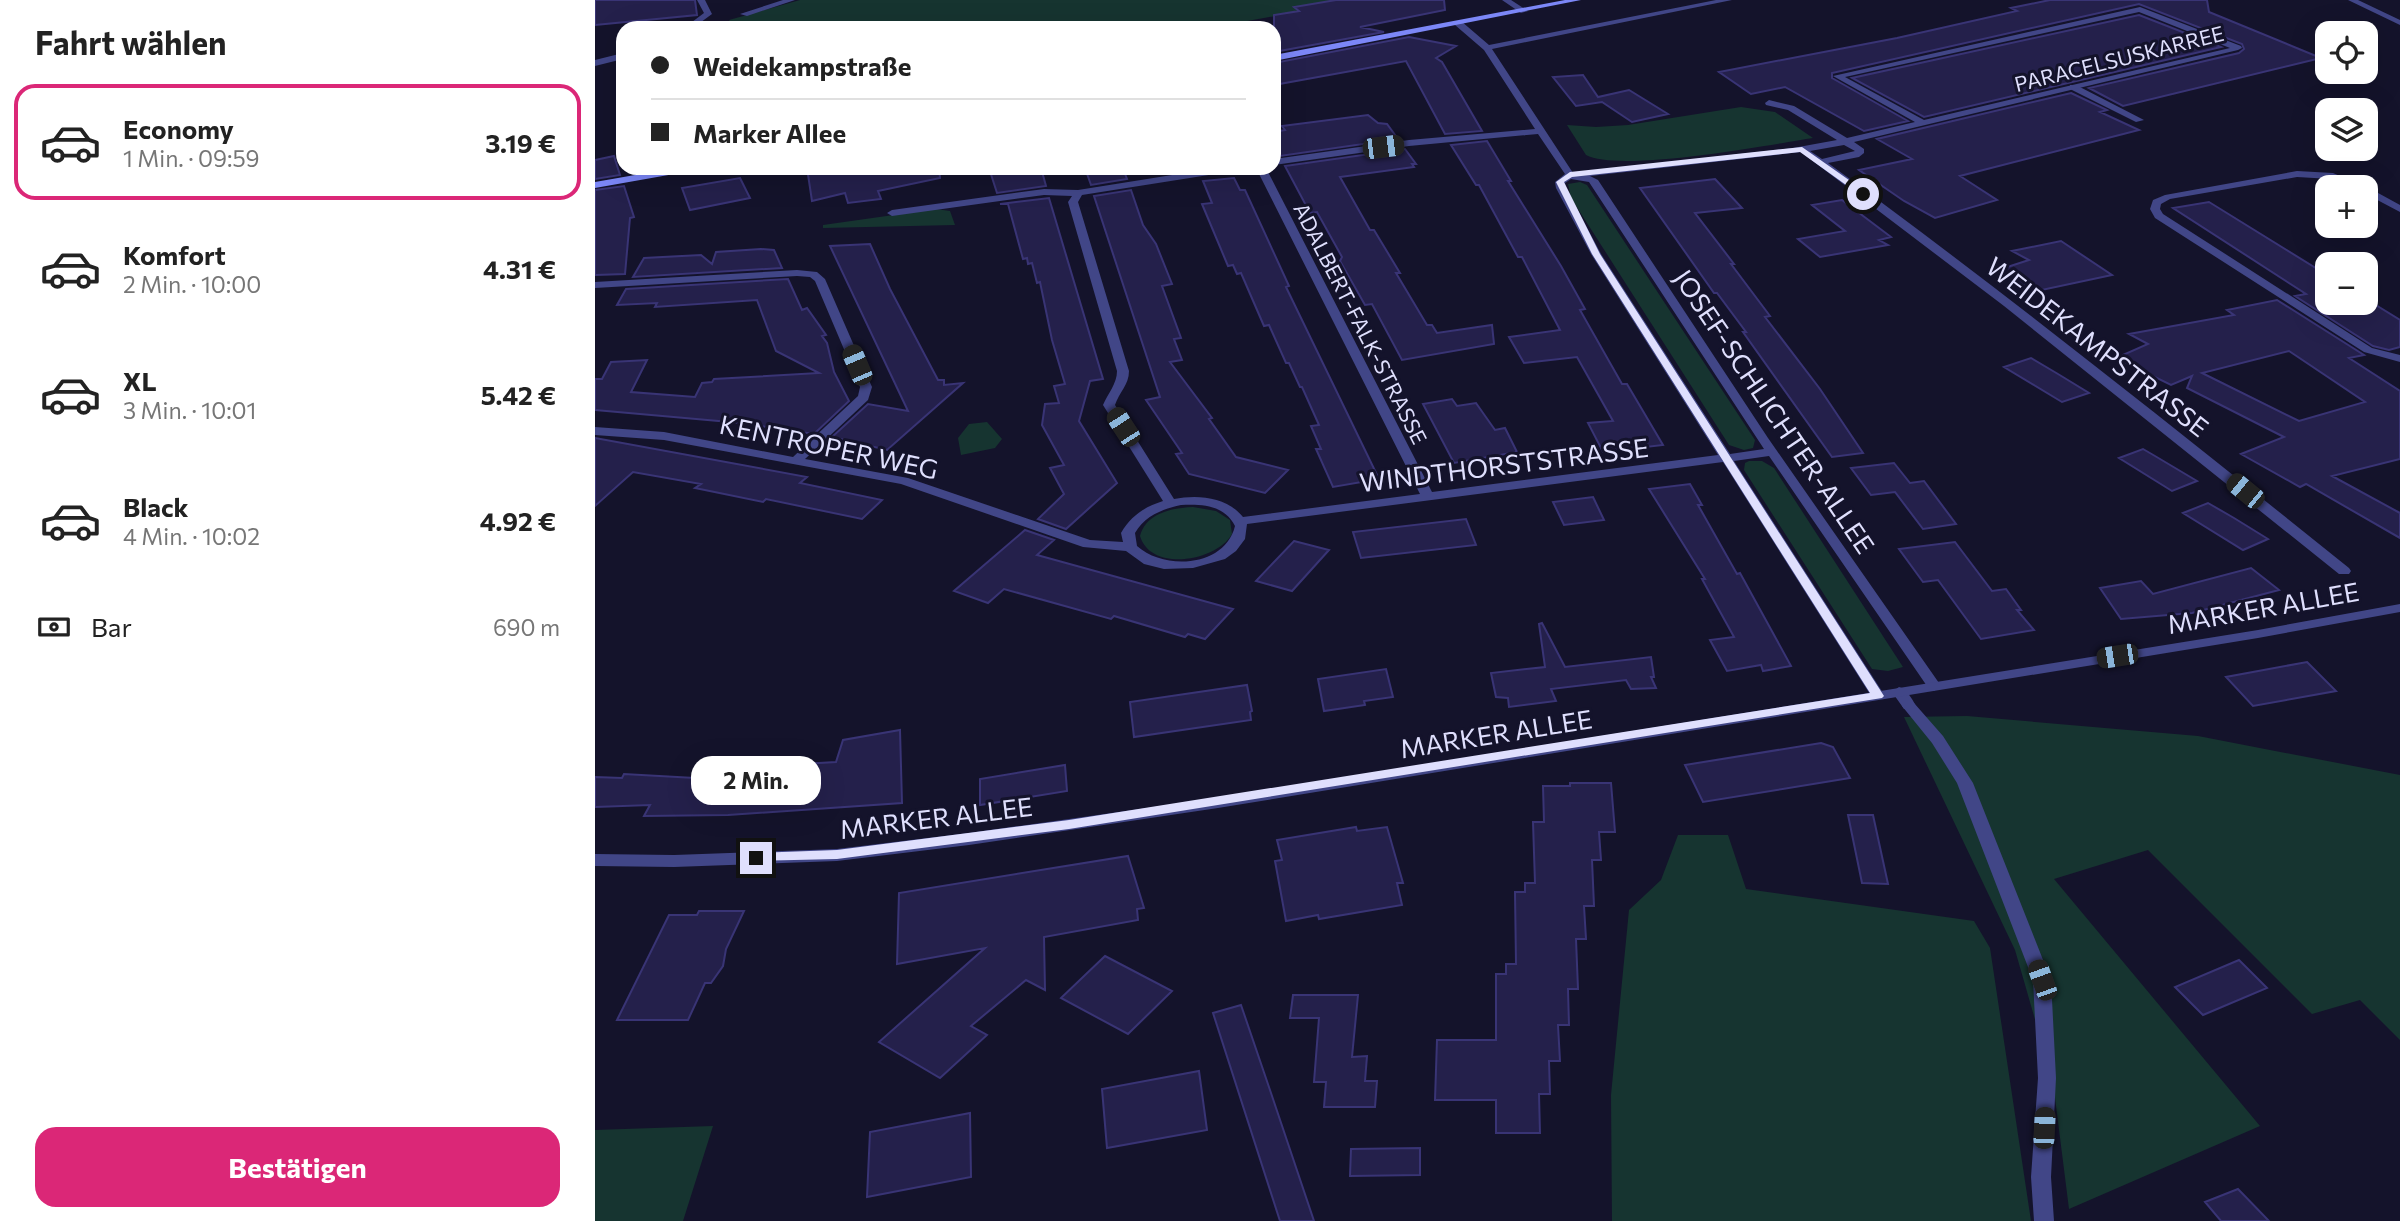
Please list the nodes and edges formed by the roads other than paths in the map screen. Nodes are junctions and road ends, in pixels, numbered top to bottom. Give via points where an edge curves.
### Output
1 (701, 0) edge
2 (791, 0) edge
3 (1506, 0) edge
4 (1577, 0) edge
5 (1728, 0) edge
6 (2352, 0) edge
7 (1524, 10) junction
8 (744, 14) dead end
9 (698, 21) edge
10 (1458, 23) junction
11 (2400, 23) edge
12 (1487, 48) junction
13 (1281, 57) edge
14 (616, 58) edge
15 (595, 63) edge
16 (2073, 88) junction
17 (1769, 103) dead end
18 (2139, 120) dead end
19 (1923, 123) junction
20 (1539, 131) junction
21 (1848, 141) junction
22 (1802, 149) junction
23 (1281, 161) edge
24 (1820, 162) junction
25 (651, 175) edge
26 (1190, 175) edge
27 (1265, 175) edge
28 (1570, 175) junction
29 (2315, 175) edge
30 (595, 185) edge
31 (1078, 193) junction
32 (2378, 197) edge
33 (2400, 209) edge
34 (893, 213) dead end
35 (595, 285) edge
36 (2400, 359) edge
37 (595, 431) edge
38 (1772, 453) junction
39 (1726, 458) junction
40 (798, 459) junction
41 (1427, 496) junction
42 (1170, 503) junction
43 (1241, 521) junction
44 (1129, 547) junction
45 (2344, 571) dead end
46 (2400, 608) edge
47 (1934, 686) junction
48 (1878, 696) junction
49 (1904, 699) junction
50 (595, 860) edge
51 (2044, 1221) edge

1 - 9 street via 708,14
2 - 8 street
3 - 7 street
4 - 7 main road
5 - 12 street
6 - 11 street
7 - 10 main road
10 - 12 street, JOSEF-SCHLICHTER-ALLEE
10 - 13 main road
12 - 20 street, JOSEF-SCHLICHTER-ALLEE
14 - 15 street
16 - 18 street
16 - 19 street, PARACELSUSKARREE
16 - 19 street, PARACELSUSKARREE via 2238,48 2140,9 1837,76
17 - 21 street via 1791,108
19 - 21 street, PARACELSUSKARREE
20 - 23 street
20 - 28 street, JOSEF-SCHLICHTER-ALLEE
21 - 22 street, PARACELSUSKARREE
21 - 24 street via 1861,153
22 - 24 street, WEIDEKAMPSTRASSE
22 - 28 street, PARACELSUSKARREE
24 - 45 street, WEIDEKAMPSTRASSE via 2075,354
25 - 30 main road
26 - 31 street
27 - 41 street, ADALBERT-FALK-STRASSE
28 - 38 street, JOSEF-SCHLICHTER-ALLEE via 1593,180
28 - 39 street via 1560,182 1561,188 1596,254
29 - 36 street via 2297,174 2168,197 2156,202 2155,209 2159,216 2368,350
31 - 34 street via 1044,192
31 - 42 street via 1073,202 1122,371 1123,381 1109,405
32 - 33 street
35 - 40 street via 797,273 820,279 866,387 864,397
37 - 40 street, KENTROPER WEG via 664,436
38 - 39 street, WINDTHORSTSTRASSE
38 - 47 street, JOSEF-SCHLICHTER-ALLEE
39 - 41 street, WINDTHORSTSTRASSE
39 - 48 street
40 - 44 street, KENTROPER WEG via 904,481 1088,544
41 - 43 street, WINDTHORSTSTRASSE
42 - 43 street via 1210,502 1232,511
42 - 44 street via 1152,509 1133,524
43 - 44 street via 1242,534 1230,550 1194,564 1152,562
46 - 47 street, MARKER ALLEE
47 - 49 street, MARKER ALLEE
48 - 49 street, MARKER ALLEE
48 - 50 street, MARKER ALLEE via 969,839 837,855
49 - 51 street via 1965,783 2042,980

